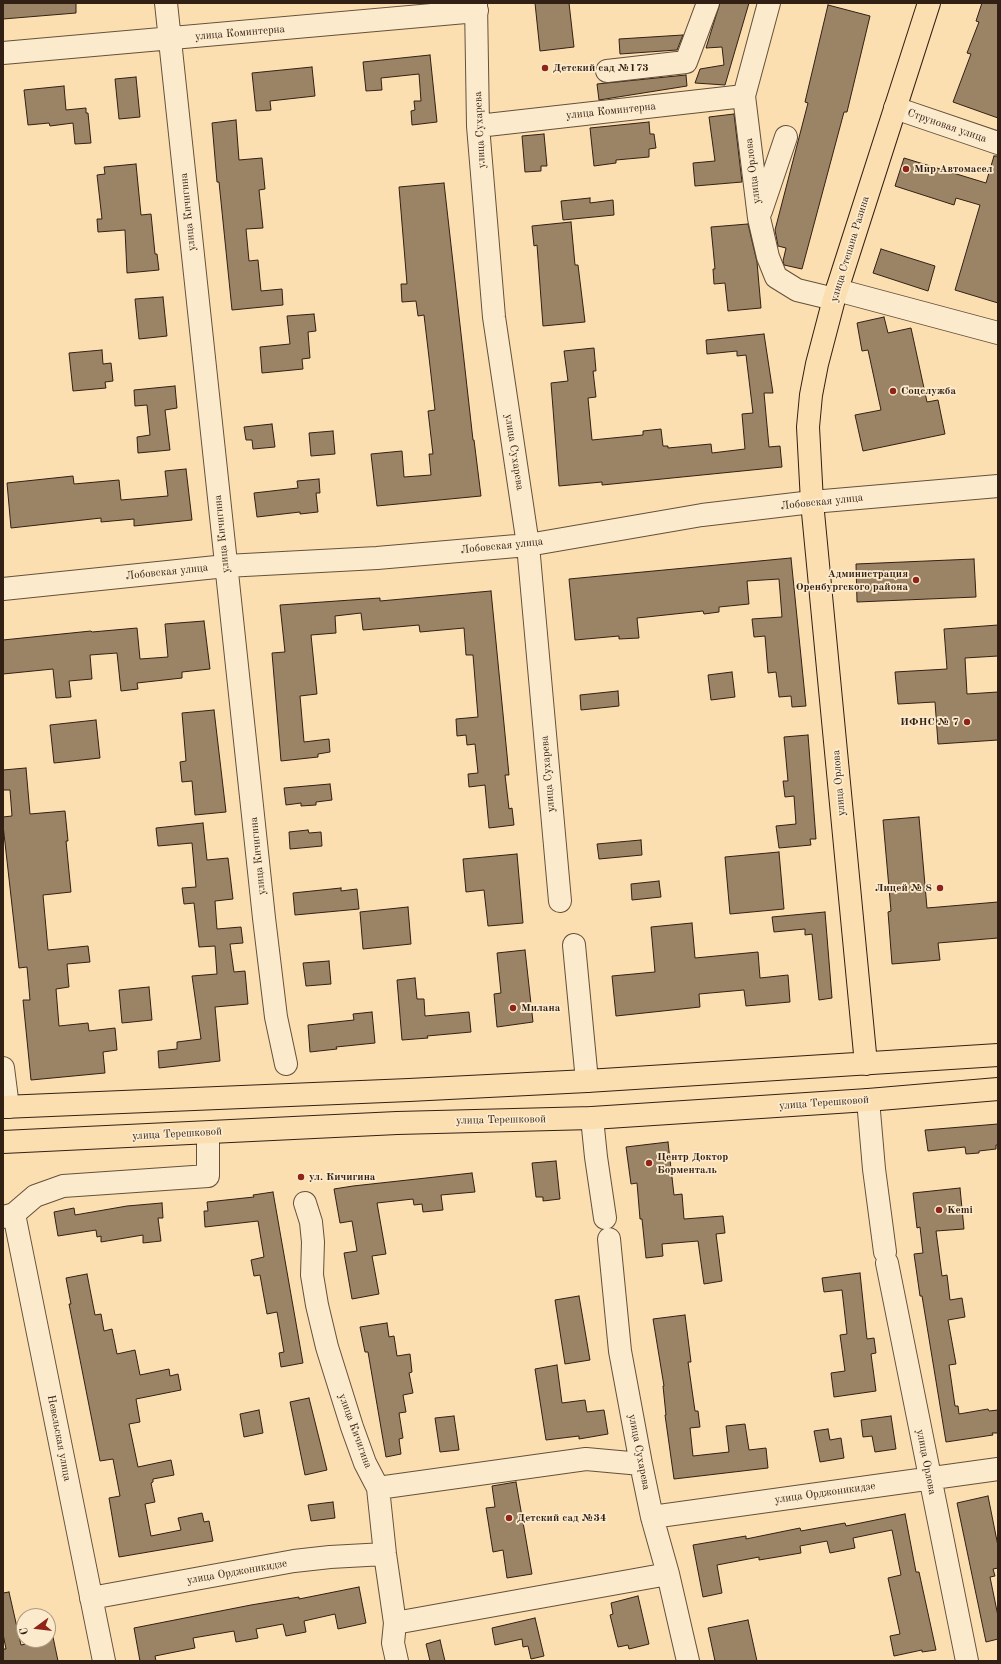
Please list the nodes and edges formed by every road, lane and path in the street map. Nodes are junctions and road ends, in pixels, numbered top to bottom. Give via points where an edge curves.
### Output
1 (166, 3) edge
2 (708, 3) edge
3 (769, 3) edge
4 (929, 3) edge
5 (476, 7) edge
6 (170, 39) junction
7 (3, 53) edge
8 (607, 71) dead end
9 (744, 96) junction
10 (895, 108) junction
11 (478, 126) junction
12 (786, 137) dead end
13 (998, 143) edge
14 (759, 218) junction
15 (836, 294) junction
16 (998, 333) edge
17 (998, 486) edge
18 (812, 502) junction
19 (528, 545) junction
20 (226, 566) junction
21 (3, 589) edge
22 (560, 901) dead end
23 (574, 945) dead end
24 (998, 1055) edge
25 (286, 1064) dead end
26 (866, 1064) junction
27 (3, 1068) edge
28 (587, 1082) junction
29 (998, 1090) edge
30 (868, 1100) junction
31 (6, 1107) edge
32 (592, 1118) junction
33 (208, 1133) junction
34 (3, 1142) edge
35 (305, 1203) dead end
36 (9, 1215) edge
37 (641, 1464) junction
38 (998, 1469) edge
39 (929, 1479) junction
40 (378, 1488) junction
41 (652, 1517) junction
42 (385, 1554) junction
43 (668, 1574) junction
44 (91, 1598) junction
45 (396, 1623) junction
46 (104, 1661) edge
47 (397, 1661) edge
48 (688, 1661) edge
49 (967, 1661) edge

1 - 6 street, улица Кичигина
2 - 8 street via 686,62
3 - 9 street, улица Орлова
4 - 10 main road, улица Степана Разина
5 - 6 street, улица Коминтерна
5 - 11 street, улица Сухарева
6 - 7 street, улица Коминтерна
6 - 20 street, улица Кичигина
9 - 11 street, улица Коминтерна
9 - 14 street, улица Орлова
10 - 13 street, Струновая улица
10 - 15 main road, улица Степана Разина
11 - 19 street, улица Сухарева via 494,317
12 - 14 street
14 - 15 street, улица Орлова via 768,258 776,277 797,290
15 - 16 street, улица Орлова
15 - 18 main road, улица Степана Разина via 811,395 808,427
17 - 18 street, Лобовская улица
18 - 19 street, Лобовская улица via 702,515
18 - 26 main road, улица Орлова
19 - 20 street, Лобовская улица via 377,558
19 - 22 street, улица Сухарева
20 - 21 street, Лобовская улица
20 - 25 street, улица Кичигина via 276,1017
23 - 28 street
24 - 26 main road
26 - 28 main road
27 - 31 street
28 - 31 main road
29 - 30 main road, улица Терешковой
30 - 32 main road, улица Терешковой
30 - 39 street, улица Орлова via 886,1257
32 - 33 main road, улица Терешковой via 398,1123
32 - 37 street, улица Сухарева via 620,1351
33 - 34 main road, улица Терешковой
33 - 36 street via 208,1176 63,1186 35,1196
35 - 40 street, улица Кичигина via 311,1222 313,1282 327,1347 365,1463
36 - 44 street, Невельская улица
37 - 40 street via 586,1459
37 - 41 street, улица Сухарева
38 - 39 street, улица Орджоникидзе
39 - 41 street, улица Орджоникидзе
39 - 49 street, улица Орлова
40 - 42 street, улица Кичигина
41 - 43 street, улица Сухарева
42 - 44 street, улица Орджоникидзе via 294,1562
42 - 45 street, улица Кичигина
43 - 45 street
43 - 48 street, улица Сухарева
44 - 46 street, Невельская улица
45 - 47 street, улица Кичигина via 393,1643

